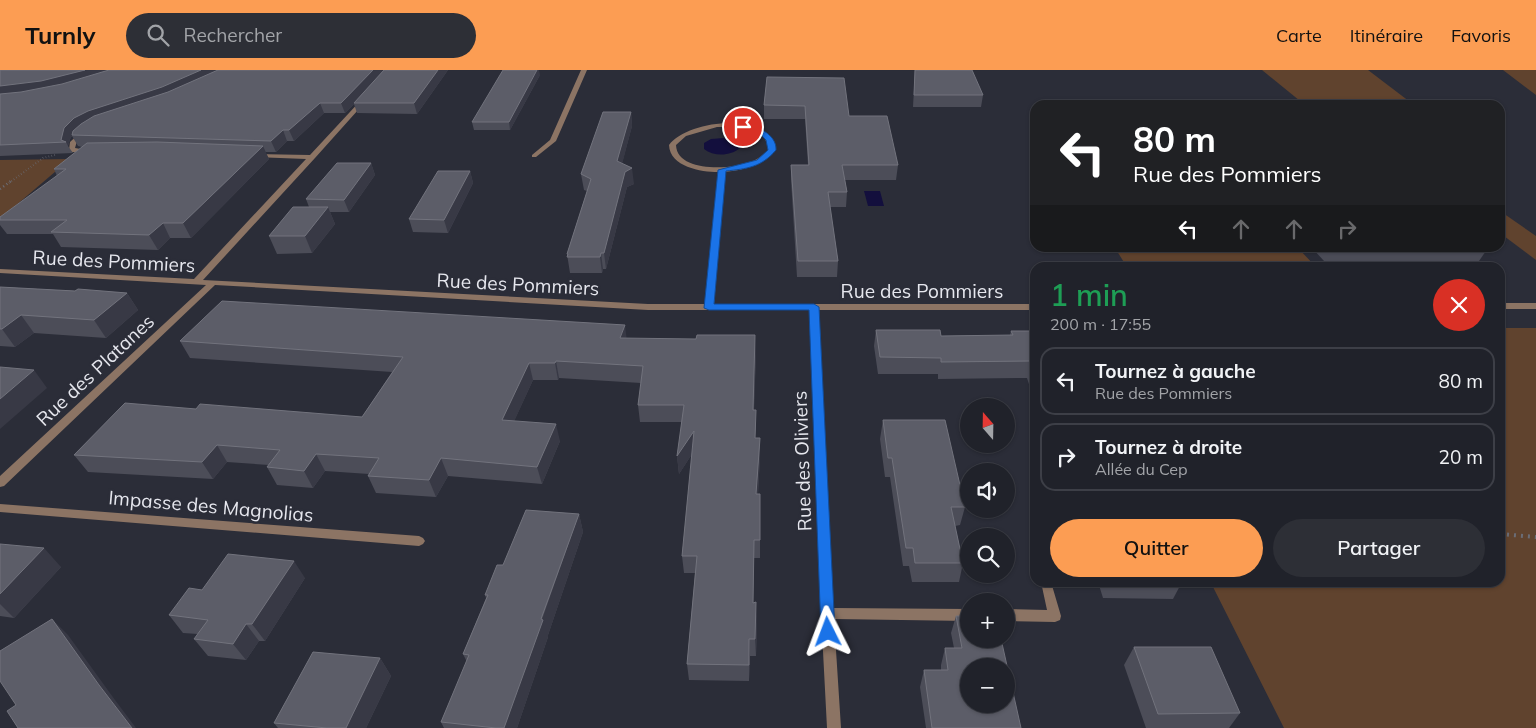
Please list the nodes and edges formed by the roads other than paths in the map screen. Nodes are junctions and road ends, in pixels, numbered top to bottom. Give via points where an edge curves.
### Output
1 (584, 70) edge
2 (372, 92) edge
3 (93, 126) edge
4 (96, 152) edge
5 (244, 154) edge
6 (534, 156) dead end
7 (312, 157) junction
8 (722, 170) junction
9 (0, 271) edge
10 (196, 282) junction
11 (214, 282) junction
12 (1505, 306) edge
13 (1536, 306) edge
14 (814, 307) junction
15 (1030, 307) edge
16 (709, 308) junction
17 (0, 483) edge
18 (0, 508) edge
19 (419, 541) dead end
20 (1047, 587) edge
21 (827, 613) junction
22 (960, 615) edge
23 (1015, 616) edge
24 (834, 728) edge

1 - 6 street via 553,141
2 - 7 street
3 - 4 street via 75,140 72,150
5 - 7 street
7 - 10 street
8 - 8 street via 760,162 772,150 770,139 748,128 717,126 684,134 674,145 677,157 685,162
8 - 16 street
9 - 10 street, Rue des Pommiers
10 - 11 street, Rue des Pommiers
11 - 16 street, Rue des Pommiers
11 - 17 street, Rue des Platanes
12 - 13 street
14 - 15 street, Rue des Pommiers
14 - 16 street, Rue des Pommiers
14 - 21 street, Rue des Oliviers
18 - 19 street, Impasse des Magnolias
20 - 23 street via 1055,616
21 - 22 street
21 - 24 street, Rue des Oliviers

